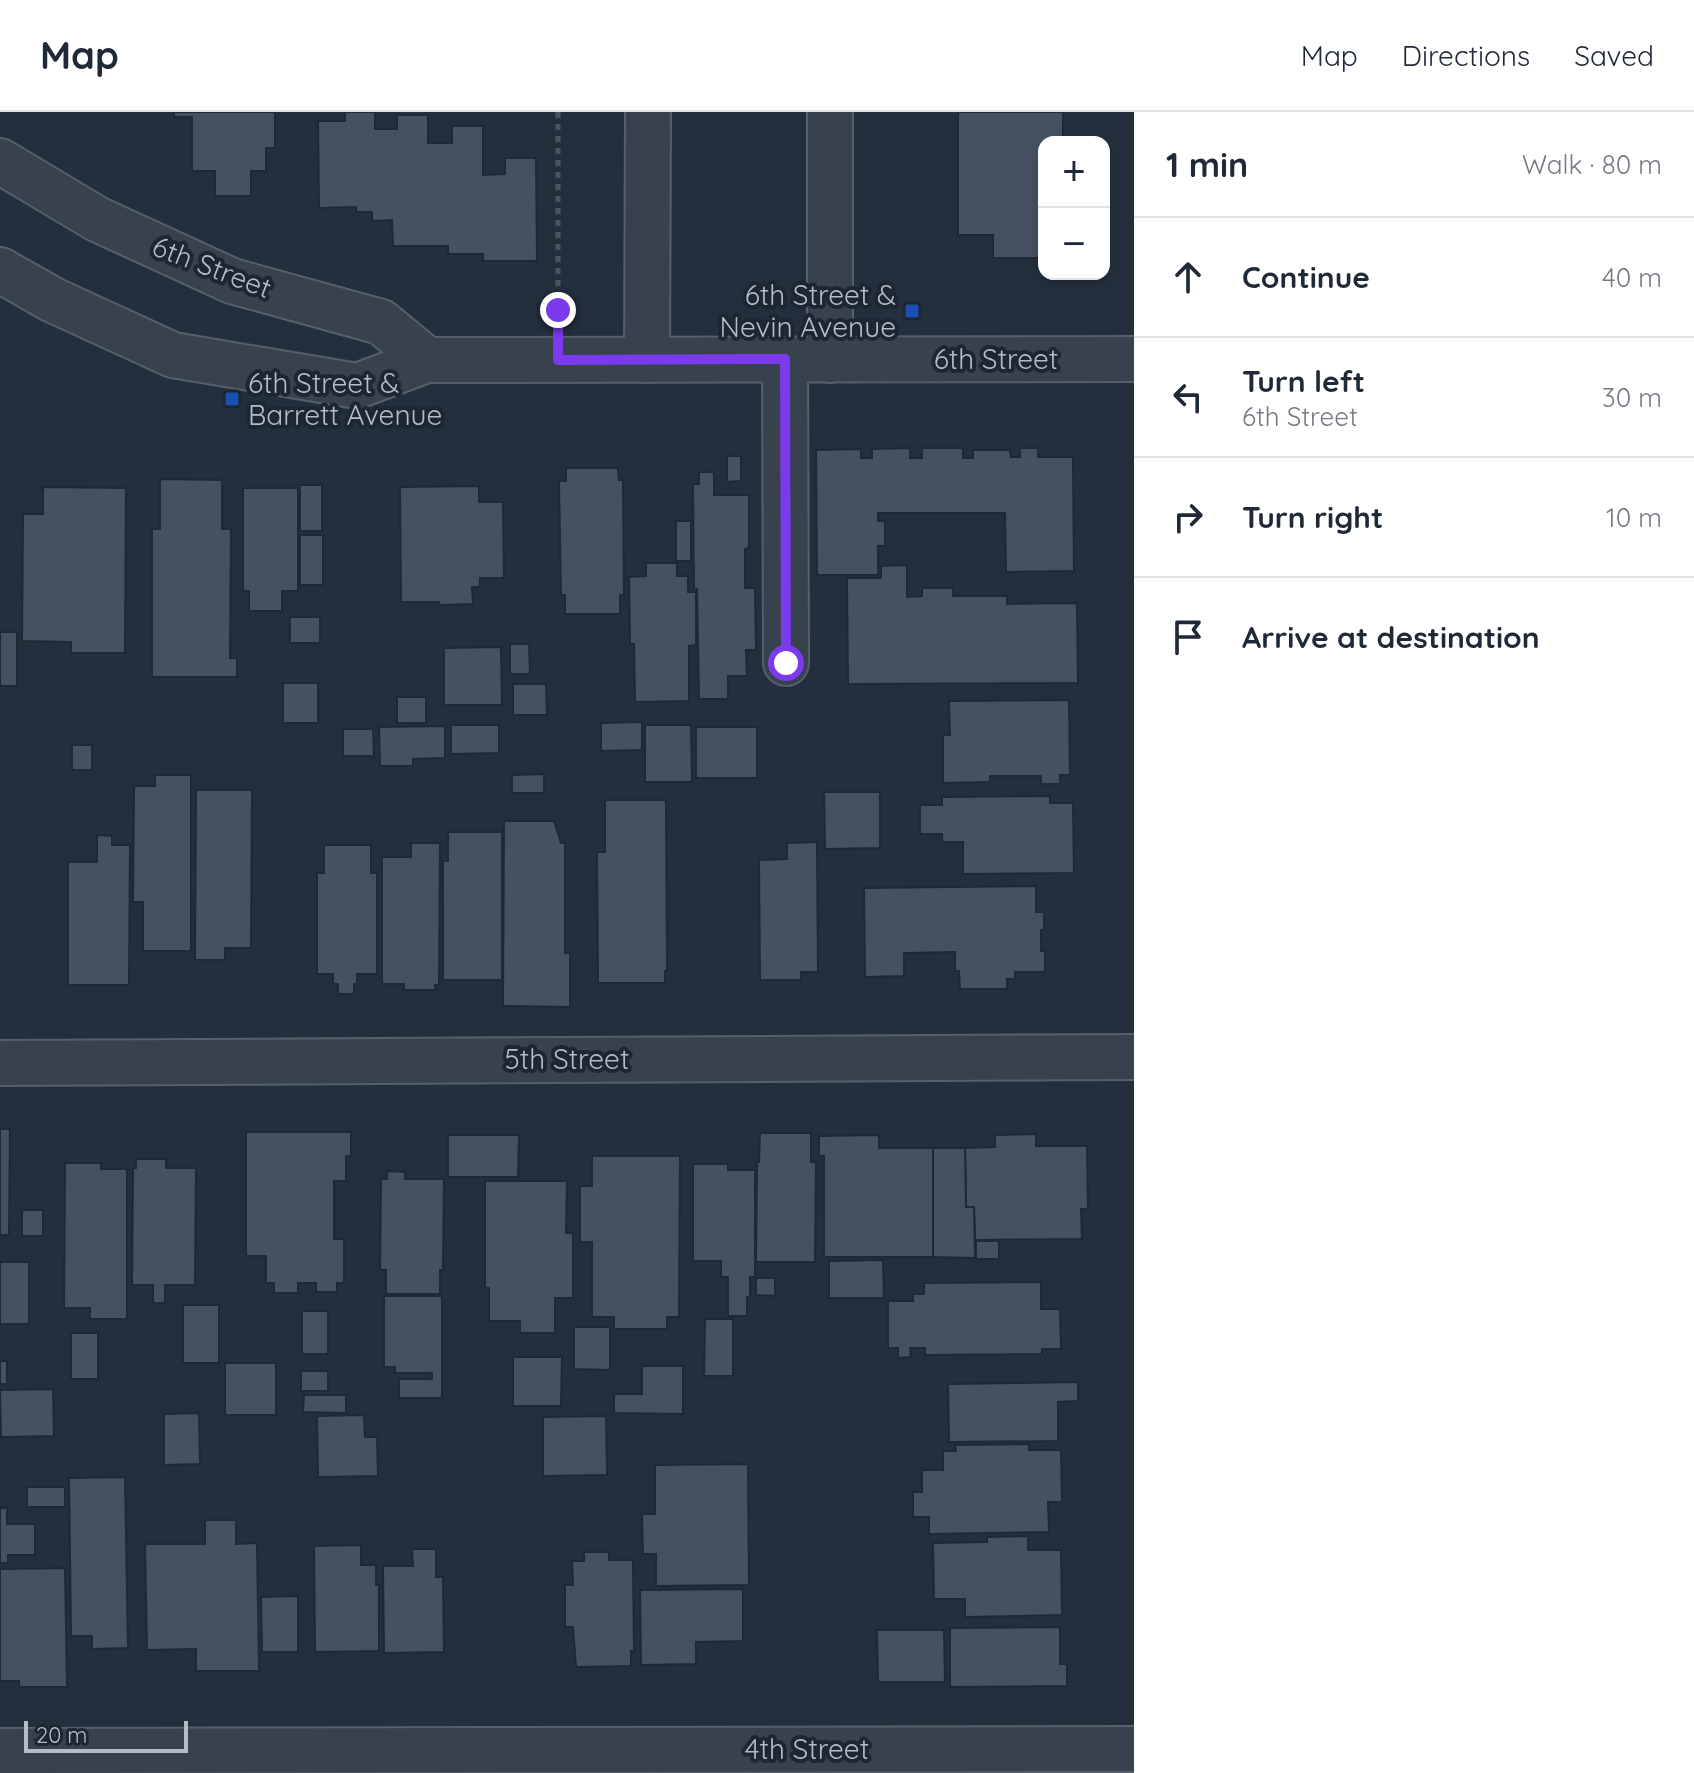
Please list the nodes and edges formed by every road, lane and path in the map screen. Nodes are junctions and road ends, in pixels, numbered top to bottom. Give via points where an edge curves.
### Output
1 (558, 112) edge
2 (648, 112) edge
3 (830, 112) edge
4 (0, 161) edge
5 (0, 270) edge
6 (785, 359) junction
7 (1134, 359) edge
8 (427, 360) junction
9 (558, 360) junction
10 (647, 360) junction
11 (830, 360) junction
12 (786, 663) dead end
13 (1134, 1057) edge
14 (0, 1063) edge
15 (1134, 1749) edge
16 (0, 1751) edge

1 - 9 path
2 - 10 street
3 - 11 street
4 - 8 street, 6th Street via 97,219 232,281 381,322
5 - 8 street, 6th Street via 173,355 357,386
6 - 10 street, 6th Street
6 - 11 street, 6th Street
6 - 12 street
7 - 11 street, 6th Street
8 - 9 street, 6th Street
9 - 10 street, 6th Street
13 - 14 street, 5th Street
15 - 16 street, 4th Street

